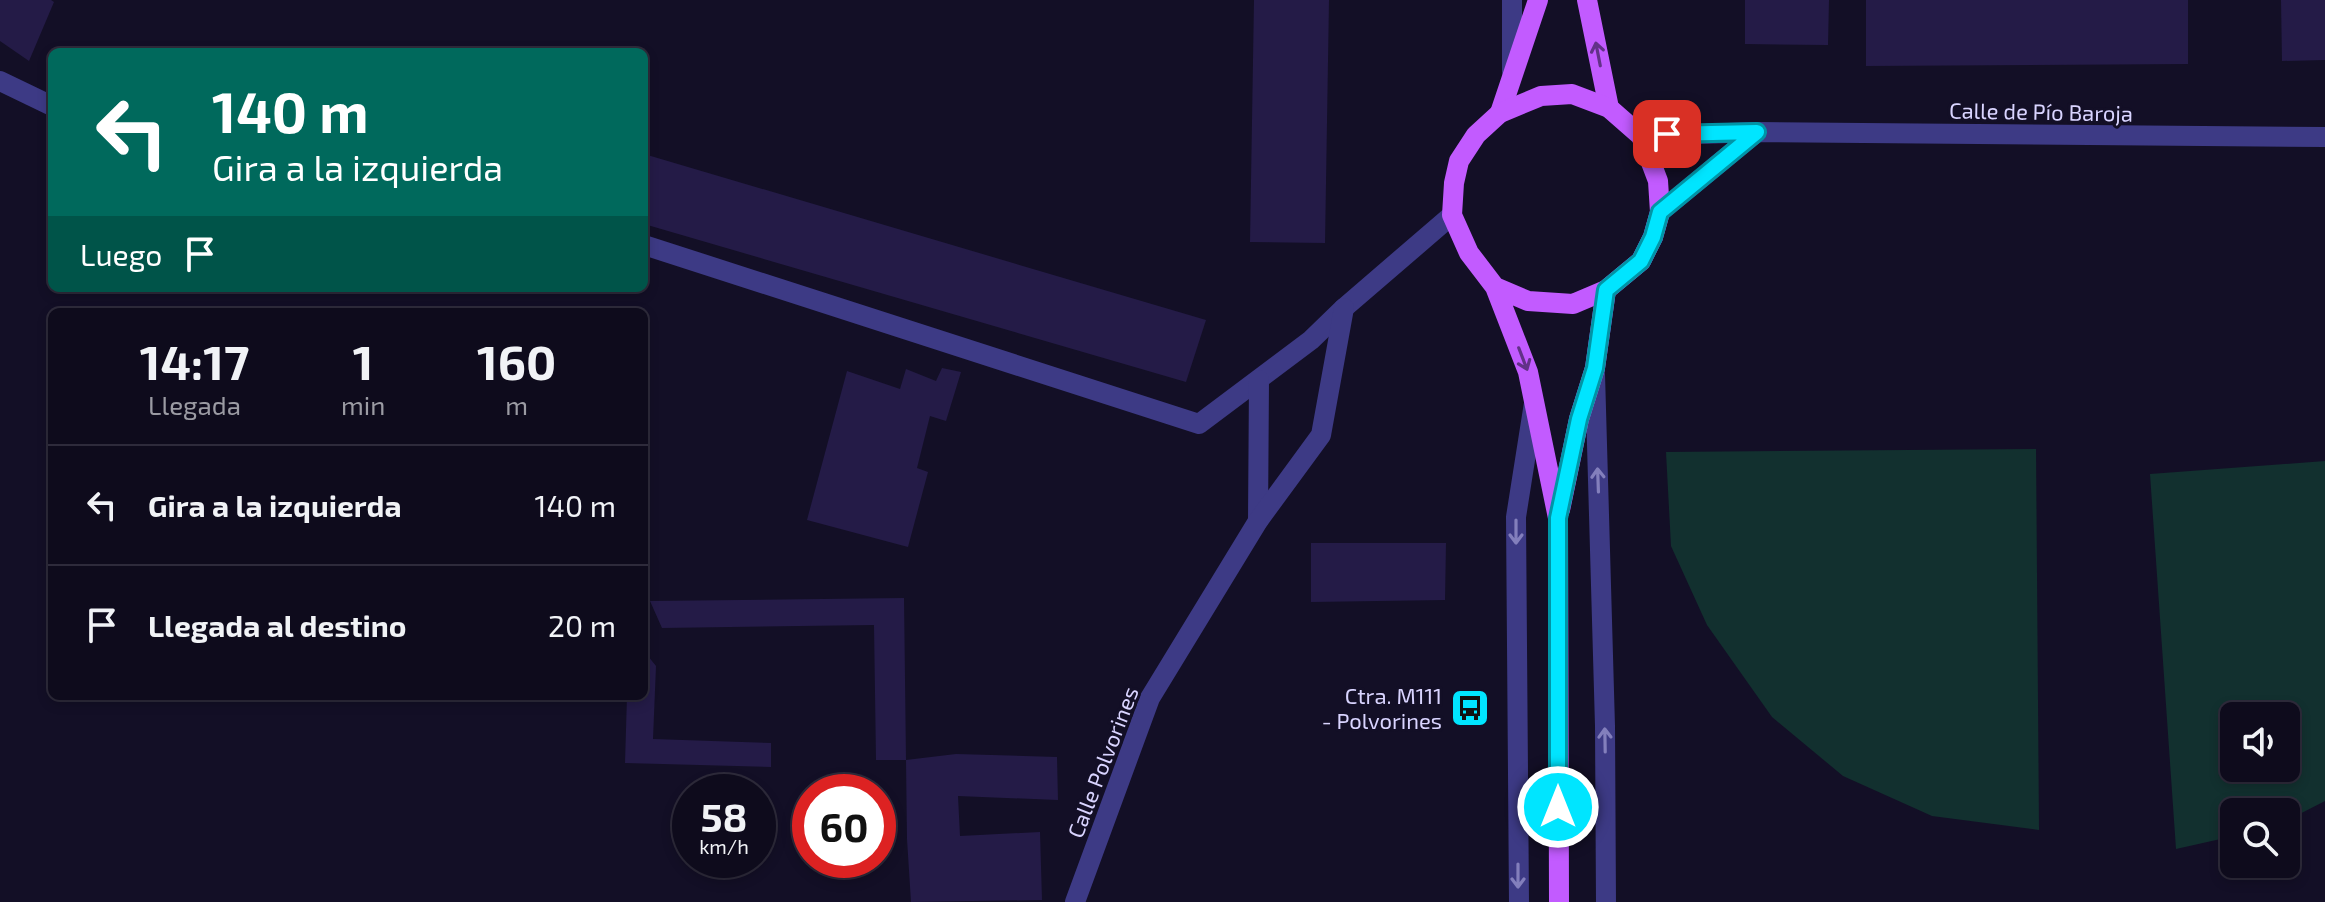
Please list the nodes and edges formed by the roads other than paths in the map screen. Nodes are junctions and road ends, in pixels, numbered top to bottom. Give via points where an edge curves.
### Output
1 (1512, 0) edge
2 (1538, 0) edge
3 (1587, 0) edge
4 (1512, 79) junction
5 (0, 81) edge
6 (48, 104) edge
7 (1609, 108) junction
8 (1500, 113) junction
9 (1757, 132) junction
10 (1641, 136) junction
11 (2325, 137) edge
12 (1660, 212) junction
13 (1452, 215) junction
14 (648, 246) edge
15 (1495, 287) junction
16 (1606, 290) junction
17 (1344, 308) junction
18 (1595, 368) junction
19 (1259, 380) junction
20 (1535, 399) junction
21 (1558, 518) junction
22 (1258, 521) junction
23 (1075, 902) edge
24 (1519, 902) edge
25 (1559, 902) edge
26 (1606, 902) edge

1 - 4 street
2 - 4 main road
7 -> 3 main road
4 - 8 main road
5 - 6 street
7 - 8 main road via 1572,94 1541,96
7 - 10 main road
8 - 13 main road via 1459,161
9 - 10 street, Calle de Pío Baroja
9 - 11 street, Calle de Pío Baroja
9 - 12 street
10 - 12 main road via 1658,181
12 - 16 main road via 1641,261
13 - 15 main road via 1469,253
13 - 17 street
14 - 19 street via 1199,424
15 - 16 main road via 1528,301 1573,304
15 -> 20 main road
16 - 18 main road
17 - 19 street
17 - 22 street, Calle Polvorines via 1321,435
18 - 21 main road
26 -> 18 street
19 - 22 street
20 - 21 main road
20 -> 24 street via 1516,517
21 - 25 main road
22 - 23 street, Calle Polvorines via 1150,698

